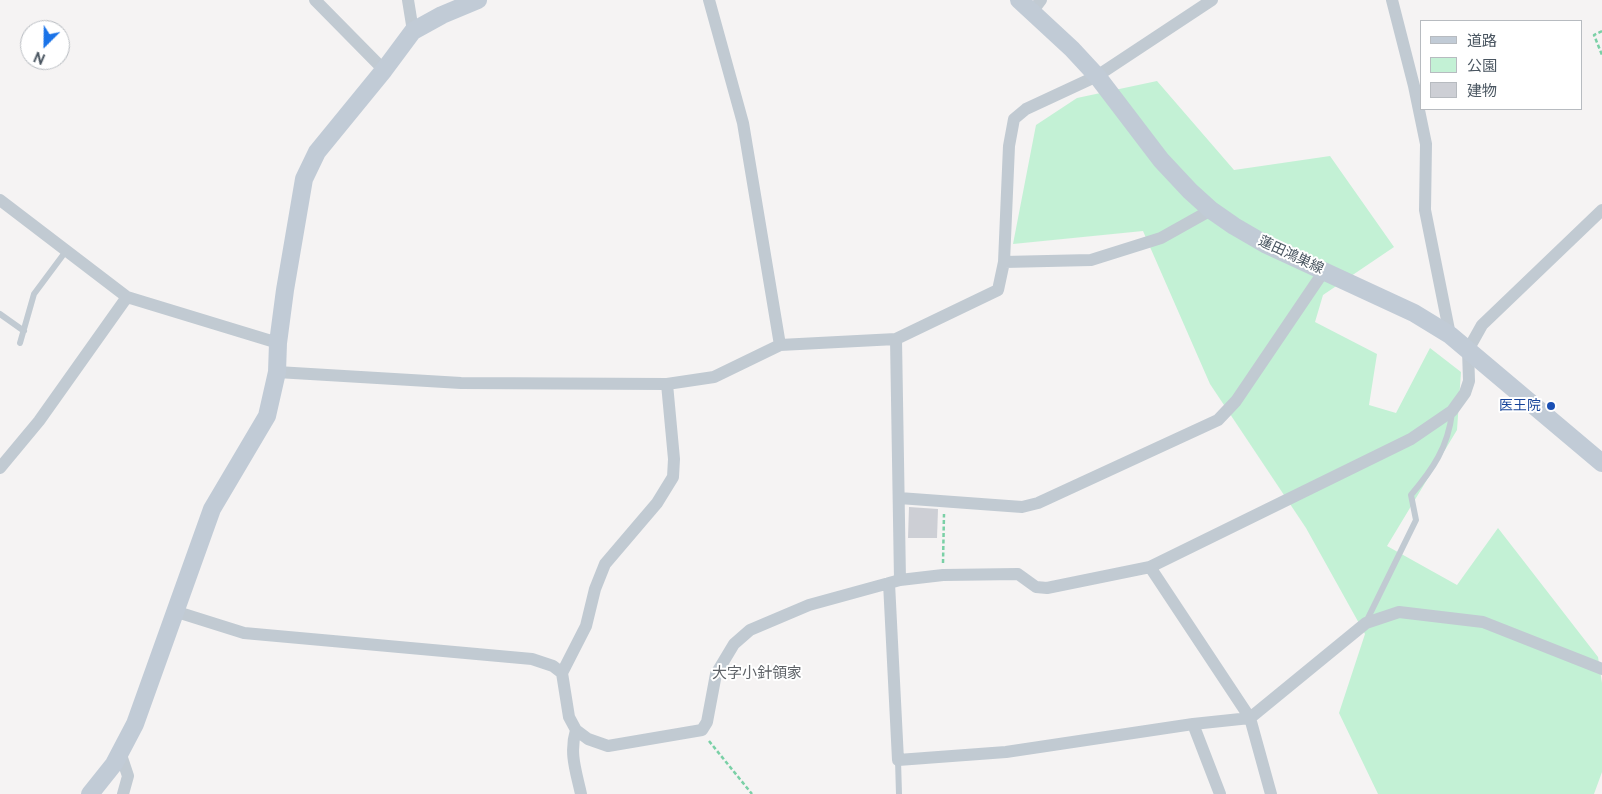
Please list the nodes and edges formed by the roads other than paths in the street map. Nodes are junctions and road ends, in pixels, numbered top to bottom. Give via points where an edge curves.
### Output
1 (316, 0) edge
2 (408, 0) edge
3 (478, 0) edge
4 (708, 0) edge
5 (1019, 0) edge
6 (1212, 0) edge
7 (1392, 0) edge
8 (1036, 6) edge
9 (413, 31) junction
10 (384, 70) junction
11 (1097, 76) junction
12 (0, 200) edge
13 (1211, 210) junction
14 (1602, 210) edge
15 (66, 251) junction
16 (1004, 262) junction
17 (1324, 271) junction
18 (127, 297) junction
19 (0, 314) edge
20 (24, 331) junction
21 (1450, 335) junction
22 (896, 339) junction
23 (20, 343) dead end
24 (278, 343) junction
25 (780, 345) junction
26 (1468, 350) junction
27 (277, 372) junction
28 (667, 384) junction
29 (1452, 411) junction
30 (1602, 463) edge
31 (0, 468) edge
32 (899, 498) junction
33 (1150, 567) junction
34 (894, 582) junction
35 (174, 611) junction
36 (1366, 623) junction
37 (1602, 669) edge
38 (562, 673) junction
39 (1250, 718) junction
40 (1193, 724) junction
41 (576, 730) junction
42 (120, 752) junction
43 (898, 760) junction
44 (90, 794) edge
45 (123, 794) edge
46 (581, 794) edge
47 (899, 794) edge
48 (1220, 794) edge
49 (1270, 794) edge

1 - 10 street
2 - 9 street
3 - 9 street
4 - 25 street via 743,123
5 - 8 street, 蓮田鴻巣線
6 - 11 street
7 - 21 street via 1426,144 1425,210
8 - 11 street, 蓮田鴻巣線
9 - 10 street
10 - 24 street via 317,152 304,178
11 - 13 street, 蓮田鴻巣線 via 1161,160
11 - 16 street via 1026,109 1014,119 1009,146
12 - 15 street
13 - 16 street via 1161,238 1091,260
13 - 17 street, 蓮田鴻巣線 via 1265,244
14 - 26 street via 1482,325
15 - 18 street
15 - 20 lane via 34,294
16 - 22 street via 998,290
17 - 21 street, 蓮田鴻巣線 via 1414,313
17 - 32 street via 1236,401 1218,420 1022,507
18 - 24 street
18 - 31 street via 39,422
19 - 20 lane
20 - 23 lane
21 - 26 street, 蓮田鴻巣線
22 - 25 street
22 - 32 street
24 - 27 street
25 - 28 street via 714,377
26 - 29 street via 1465,393
26 - 30 street, 蓮田鴻巣線
27 - 28 street via 461,383
27 - 35 street via 267,416 212,509
28 - 38 street via 673,477 657,503 606,564 595,589 586,626
29 - 33 street via 1412,439
29 - 36 lane via 1450,431 1433,468 1411,495 1416,520
32 - 34 street
33 - 34 street via 1047,588 1036,587 1018,574 943,575
33 - 39 street
34 - 41 street via 809,605 750,630 734,644 716,674 707,722 702,730 608,746 588,739
34 - 43 street
35 - 38 street via 244,632 532,659 553,666
35 - 42 street via 134,724
36 - 37 street via 1399,612 1483,622
36 - 39 street
38 - 41 street via 569,717
39 - 40 street
39 - 49 street
40 - 43 street via 1006,752
40 - 48 street
41 - 46 street via 572,754
42 - 44 street
42 - 45 street via 128,776
43 - 47 lane

